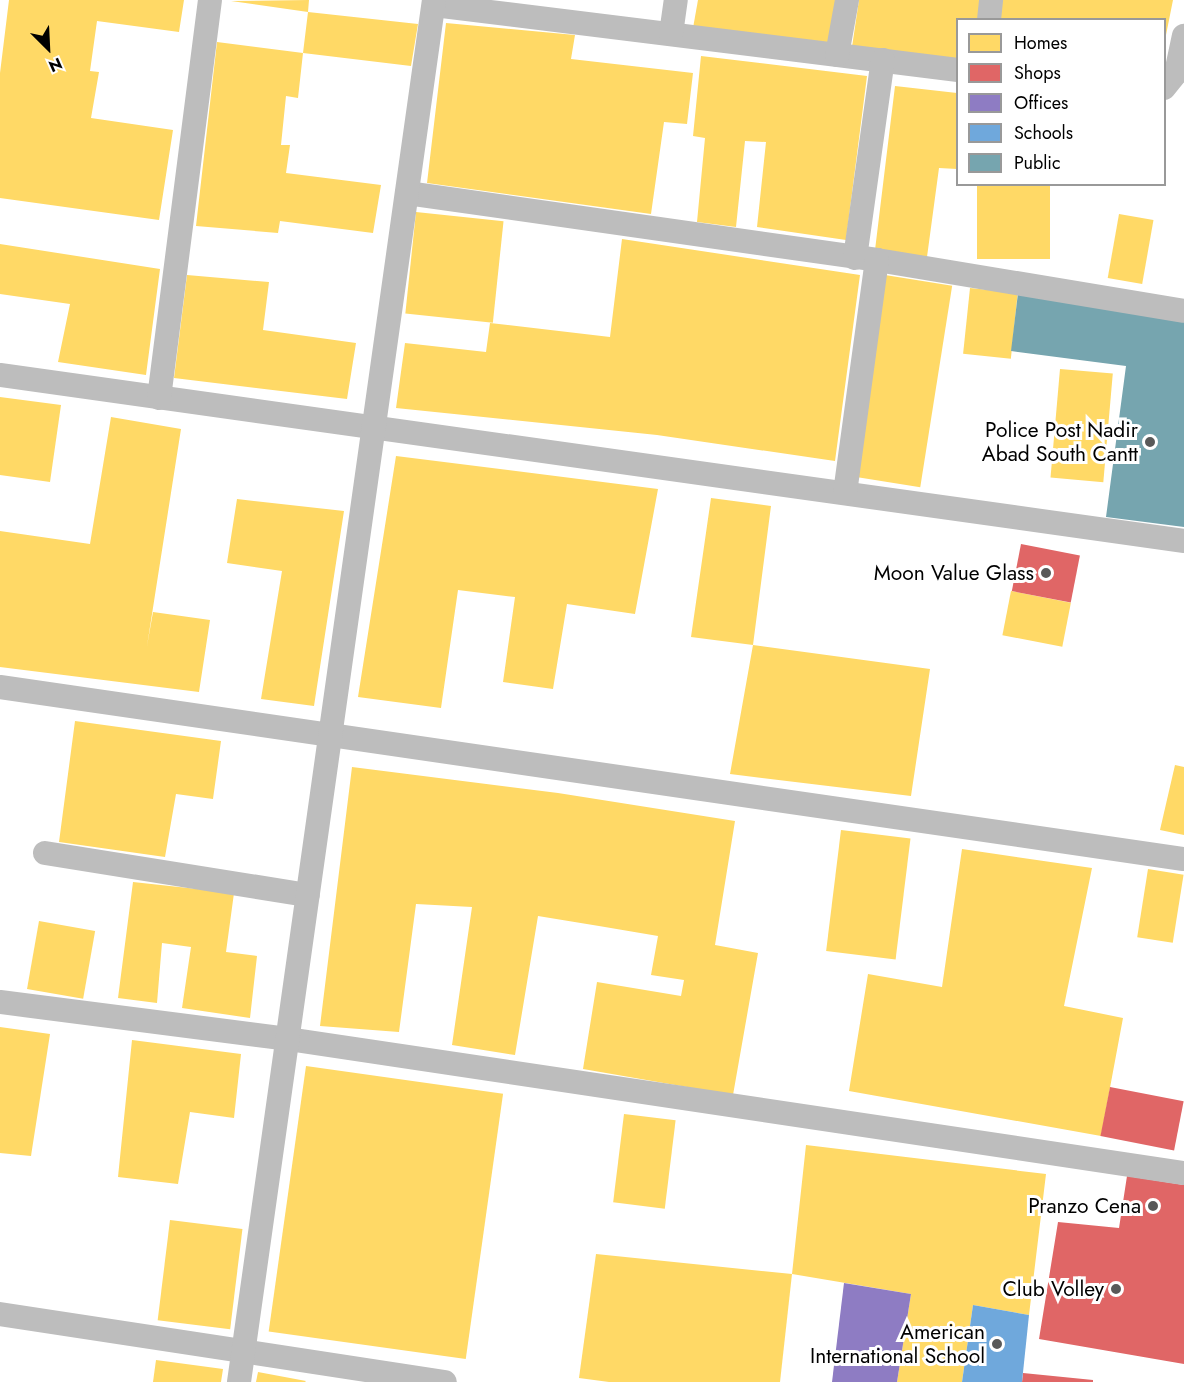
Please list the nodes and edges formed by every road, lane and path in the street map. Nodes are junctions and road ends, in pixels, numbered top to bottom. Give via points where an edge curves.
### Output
1 (210, 0) edge
2 (676, 0) edge
3 (847, 0) edge
4 (992, 0) edge
5 (434, 2) edge
6 (989, 18) edge
7 (671, 34) junction
8 (1184, 36) edge
9 (837, 55) junction
10 (883, 60) junction
11 (956, 70) edge
12 (1175, 81) edge
13 (407, 193) junction
14 (866, 259) junction
15 (1184, 311) edge
16 (0, 375) edge
17 (159, 398) junction
18 (374, 426) junction
19 (845, 493) junction
20 (1184, 541) edge
21 (0, 687) edge
22 (331, 733) junction
23 (45, 854) dead end
24 (1184, 859) edge
25 (308, 896) junction
26 (0, 1002) edge
27 (288, 1039) junction
28 (1184, 1173) edge
29 (0, 1314) edge
30 (243, 1352) junction
31 (239, 1382) edge
32 (445, 1382) edge

1 - 17 street
2 - 7 street
3 - 9 street
4 - 6 street
5 - 7 street
5 - 13 street
7 - 9 street
8 - 12 street
9 - 10 street
10 - 11 street
10 - 14 street
13 - 14 street
13 - 18 street
14 - 15 street
14 - 19 street
16 - 17 street
17 - 18 street
18 - 19 street
18 - 22 street
19 - 20 street
21 - 22 street
22 - 24 street
22 - 25 street
23 - 25 street
25 - 27 street
26 - 27 street
27 - 28 street
27 - 30 street
29 - 30 street
30 - 31 street
30 - 32 street

